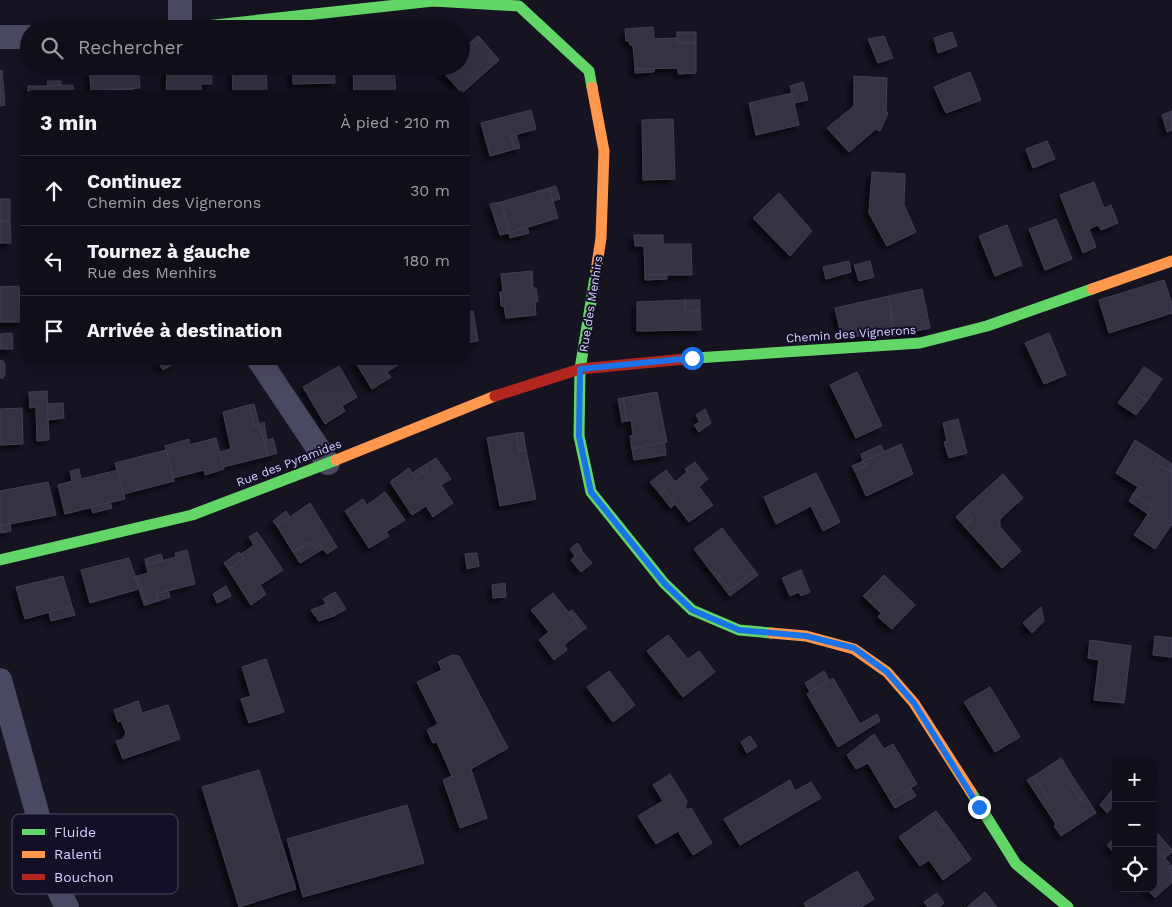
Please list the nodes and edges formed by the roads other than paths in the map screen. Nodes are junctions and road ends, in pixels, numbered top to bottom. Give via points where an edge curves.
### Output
1 (180, 0) edge
2 (179, 20) edge
3 (261, 20) edge
4 (20, 37) edge
5 (0, 38) edge
6 (1172, 261) edge
7 (262, 365) edge
8 (580, 369) junction
9 (328, 463) junction
10 (0, 560) edge
11 (0, 680) edge
12 (39, 814) edge
13 (1068, 907) edge

1 - 2 street
3 - 8 street, Rue des Menhirs via 433,1 519,6 589,71 604,151 601,238
4 - 5 street
6 - 8 street, Chemin des Vignerons via 987,326 920,343
7 - 9 street
8 - 9 street, Rue des Pyramides via 479,401
8 - 13 street, Rue des Menhirs via 579,436 591,492 664,583 692,610 739,630 806,636 854,648 887,672 914,703 1016,864
9 - 10 street, Rue des Pyramides via 192,514
11 - 12 street

